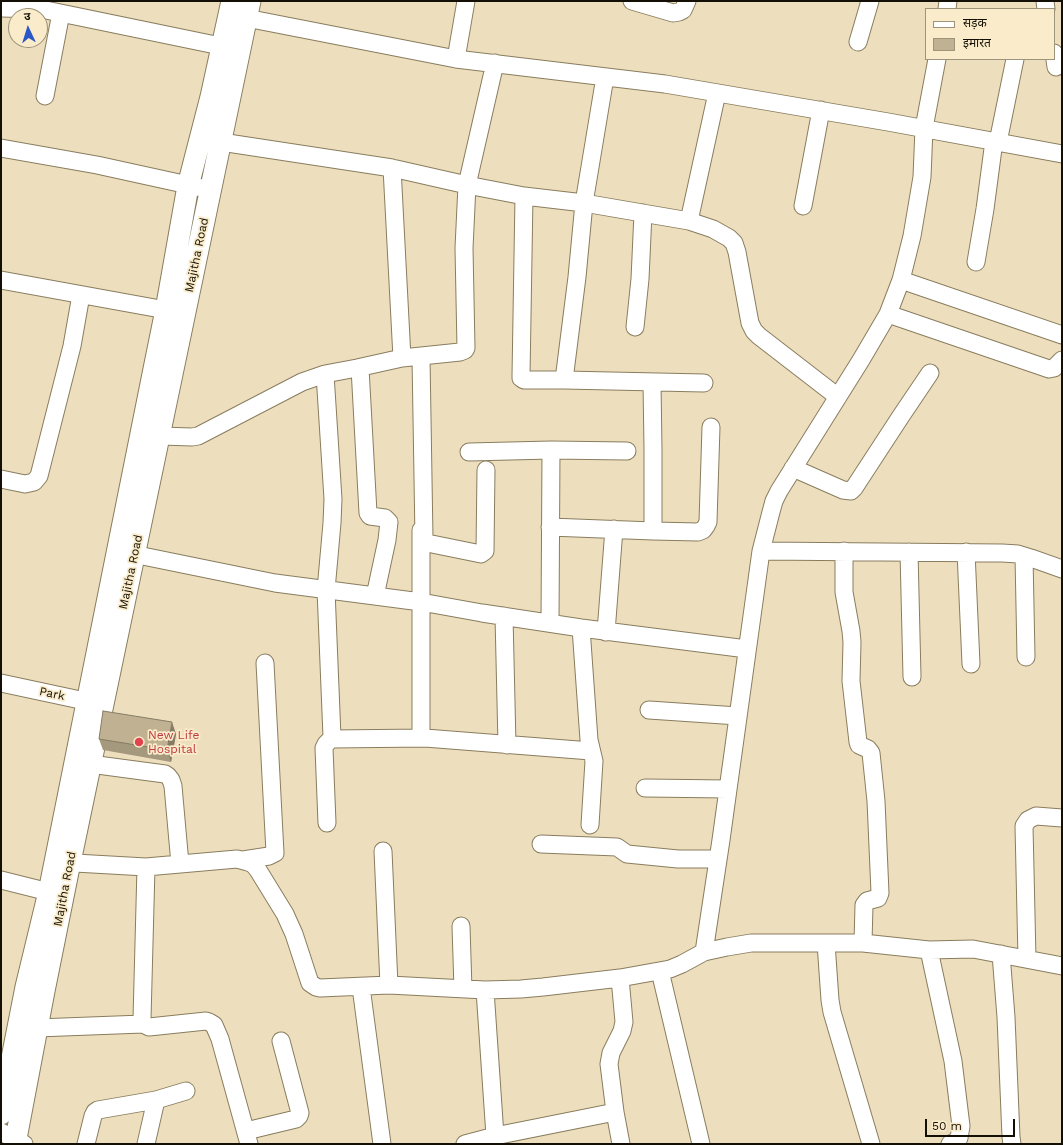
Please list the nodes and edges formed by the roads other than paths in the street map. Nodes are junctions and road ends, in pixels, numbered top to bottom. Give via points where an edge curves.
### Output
1 (232, 1) edge
2 (466, 1) edge
3 (632, 1) edge
4 (687, 1) edge
5 (870, 1) edge
6 (1, 8) edge
7 (248, 9) edge
8 (61, 13) junction
9 (858, 42) dead end
10 (230, 48) junction
11 (456, 58) junction
12 (937, 60) edge
13 (1015, 60) edge
14 (495, 63) junction
15 (605, 77) junction
16 (717, 93) junction
17 (45, 96) dead end
18 (821, 110) junction
19 (924, 128) junction
20 (996, 141) junction
21 (221, 142) junction
22 (1, 148) edge
23 (1062, 154) edge
24 (392, 168) junction
25 (467, 185) junction
26 (188, 186) junction
27 (210, 190) junction
28 (524, 196) junction
29 (584, 203) junction
30 (803, 206) dead end
31 (643, 213) junction
32 (689, 221) junction
33 (976, 262) dead end
34 (1, 280) edge
35 (901, 280) junction
36 (81, 295) junction
37 (166, 310) junction
38 (888, 314) junction
39 (635, 327) dead end
40 (1062, 335) edge
41 (421, 356) junction
42 (402, 358) junction
43 (1062, 360) edge
44 (360, 368) junction
45 (325, 374) junction
46 (930, 374) dead end
47 (564, 380) junction
48 (652, 382) junction
49 (704, 383) dead end
50 (838, 397) junction
51 (422, 412) junction
52 (711, 427) dead end
53 (160, 436) junction
54 (551, 450) junction
55 (627, 451) dead end
56 (469, 452) dead end
57 (793, 468) junction
58 (486, 470) dead end
59 (1, 479) edge
60 (550, 527) junction
61 (614, 529) junction
62 (653, 531) junction
63 (761, 551) junction
64 (844, 551) junction
65 (909, 552) junction
66 (966, 552) junction
67 (126, 553) junction
68 (1024, 556) junction
69 (1062, 569) edge
70 (326, 590) junction
71 (375, 596) junction
72 (421, 602) junction
73 (504, 616) junction
74 (550, 623) junction
75 (581, 628) junction
76 (606, 632) junction
77 (747, 649) junction
78 (1026, 657) dead end
79 (265, 663) dead end
80 (972, 664) dead end
81 (912, 677) dead end
82 (1, 683) edge
83 (95, 703) junction
84 (649, 710) dead end
85 (738, 716) junction
86 (421, 738) junction
87 (331, 739) junction
88 (507, 745) junction
89 (591, 751) junction
90 (90, 764) junction
91 (645, 788) dead end
92 (728, 789) junction
93 (1062, 818) edge
94 (327, 823) dead end
95 (590, 825) dead end
96 (541, 844) dead end
97 (383, 851) dead end
98 (718, 859) junction
99 (244, 860) junction
100 (62, 862) junction
101 (180, 864) junction
102 (146, 867) junction
103 (1, 880) edge
104 (49, 892) junction
105 (461, 926) dead end
106 (826, 943) junction
107 (863, 943) junction
108 (929, 950) junction
109 (704, 952) junction
110 (1001, 954) junction
111 (1027, 959) junction
112 (1062, 966) edge
113 (660, 971) junction
114 (620, 978) junction
115 (389, 985) junction
116 (36, 986) junction
117 (361, 987) junction
118 (463, 989) junction
119 (485, 990) junction
120 (143, 1024) junction
121 (37, 1028) junction
122 (281, 1040) dead end
123 (186, 1091) dead end
124 (156, 1100) junction
125 (615, 1112) junction
126 (1, 1114) edge
127 (495, 1136) junction
128 (248, 1138) edge
129 (14, 1140) edge
130 (86, 1144) edge
131 (146, 1144) edge
132 (382, 1144) edge
133 (464, 1144) edge
134 (621, 1144) edge
135 (701, 1144) edge
136 (871, 1144) edge
137 (950, 1144) edge
138 (1012, 1144) edge

1 - 10 main road, Majitha Road
2 - 11 street
3 - 4 street via 673,13 683,10
5 - 9 street
6 - 8 street via 41,9
7 - 10 main road, Majitha Road
7 - 11 street
8 - 10 street
8 - 17 street
10 - 21 main road, Majitha Road
10 - 26 main road, Majitha Road via 210,97
11 - 14 street
12 - 19 street
13 - 20 street
14 - 15 street
14 - 25 street
15 - 16 street
15 - 29 street
16 - 18 street
16 - 32 street
18 - 19 street
18 - 30 street
19 - 20 street
19 - 35 street via 922,177
20 - 23 street
20 - 33 street
21 - 24 street
21 - 27 main road, Majitha Road
22 - 26 street via 96,165
24 - 25 street
24 - 42 street
25 - 28 street
25 - 41 street via 464,248 466,348 460,352
26 - 27 street
26 - 37 main road, Majitha Road
27 - 53 main road, Majitha Road
28 - 29 street
28 - 47 street via 521,378
29 - 31 street
29 - 47 street
31 - 32 street
31 - 39 street
32 - 50 street via 713,229 734,243 750,323 754,331
34 - 36 street
35 - 38 street
35 - 40 street
36 - 37 street
36 - 59 street via 72,346 39,476 34,482 25,484
37 - 67 main road, Majitha Road
38 - 43 street via 1049,369 1054,368
38 - 50 street
41 - 42 street
41 - 51 street
42 - 44 street
44 - 45 street
44 - 71 street via 368,514 385,518 389,522 388,540
45 - 53 street via 302,382 198,436
45 - 70 street via 332,498
46 - 57 street via 851,491 843,490
47 - 48 street
48 - 49 street
48 - 62 street
50 - 57 street
51 - 58 street via 425,542 481,554 486,552
51 - 72 street
52 - 62 street via 706,526 698,532
53 - 67 main road, Majitha Road
54 - 55 street
54 - 56 street
54 - 60 street
57 - 63 street via 774,501
60 - 61 street
60 - 74 street
61 - 62 street
61 - 76 street
63 - 64 street
63 - 77 street
64 - 65 street
64 - 107 street via 844,582 852,642 851,681 858,742 871,753 876,801 880,893 878,898 867,901 864,905
65 - 66 street
65 - 81 street
66 - 68 street
66 - 80 street
67 - 70 street via 250,579
67 - 83 main road, Majitha Road
68 - 69 street
68 - 78 street
70 - 71 street
70 - 87 street
71 - 72 street
72 - 73 street
72 - 86 street
73 - 74 street
73 - 88 street
74 - 75 street
75 - 76 street
75 - 89 street
76 - 77 street
77 - 85 street
79 - 99 street via 275,853
82 - 83 street, Park
83 - 90 main road, Majitha Road
83 - 100 main road, Majitha Road
84 - 85 street
85 - 92 street
86 - 87 street
86 - 88 street
87 - 94 street via 324,748
88 - 89 street
89 - 95 street via 594,765
90 - 100 main road, Majitha Road
90 - 101 street via 168,776 173,786
91 - 92 street
92 - 98 street
93 - 111 street via 1036,816 1028,820 1024,826
96 - 98 street via 617,847 627,854 678,859
97 - 115 street
98 - 109 street
99 - 101 street
99 - 117 street via 258,870 285,914 310,983 320,988
100 - 102 street
100 - 104 main road, Majitha Road
100 - 116 main road, Majitha Road via 64,897
101 - 102 street
102 - 120 street
103 - 104 street
104 - 116 main road, Majitha Road
105 - 118 street
106 - 107 street
106 - 109 street via 750,943
106 - 136 street via 832,1012
107 - 108 street
108 - 110 street via 973,949
108 - 137 street via 953,1061 961,1126 959,1138
109 - 113 street via 682,964
110 - 111 street
110 - 138 street
111 - 112 street
113 - 114 street
113 - 135 street
114 - 119 street via 536,988
114 - 125 street via 624,1022 609,1064
115 - 117 street
115 - 118 street
116 - 121 main road, Majitha Road
116 - 126 main road, Majitha Road
117 - 132 street
118 - 119 street
119 - 127 street
120 - 121 street
120 - 128 street via 149,1027 206,1021 214,1025
121 - 129 main road, Majitha Road
122 - 128 street via 299,1116
123 - 124 street
124 - 130 street via 98,1110 93,1116
124 - 131 street
125 - 127 street
125 - 134 street
127 - 133 street

